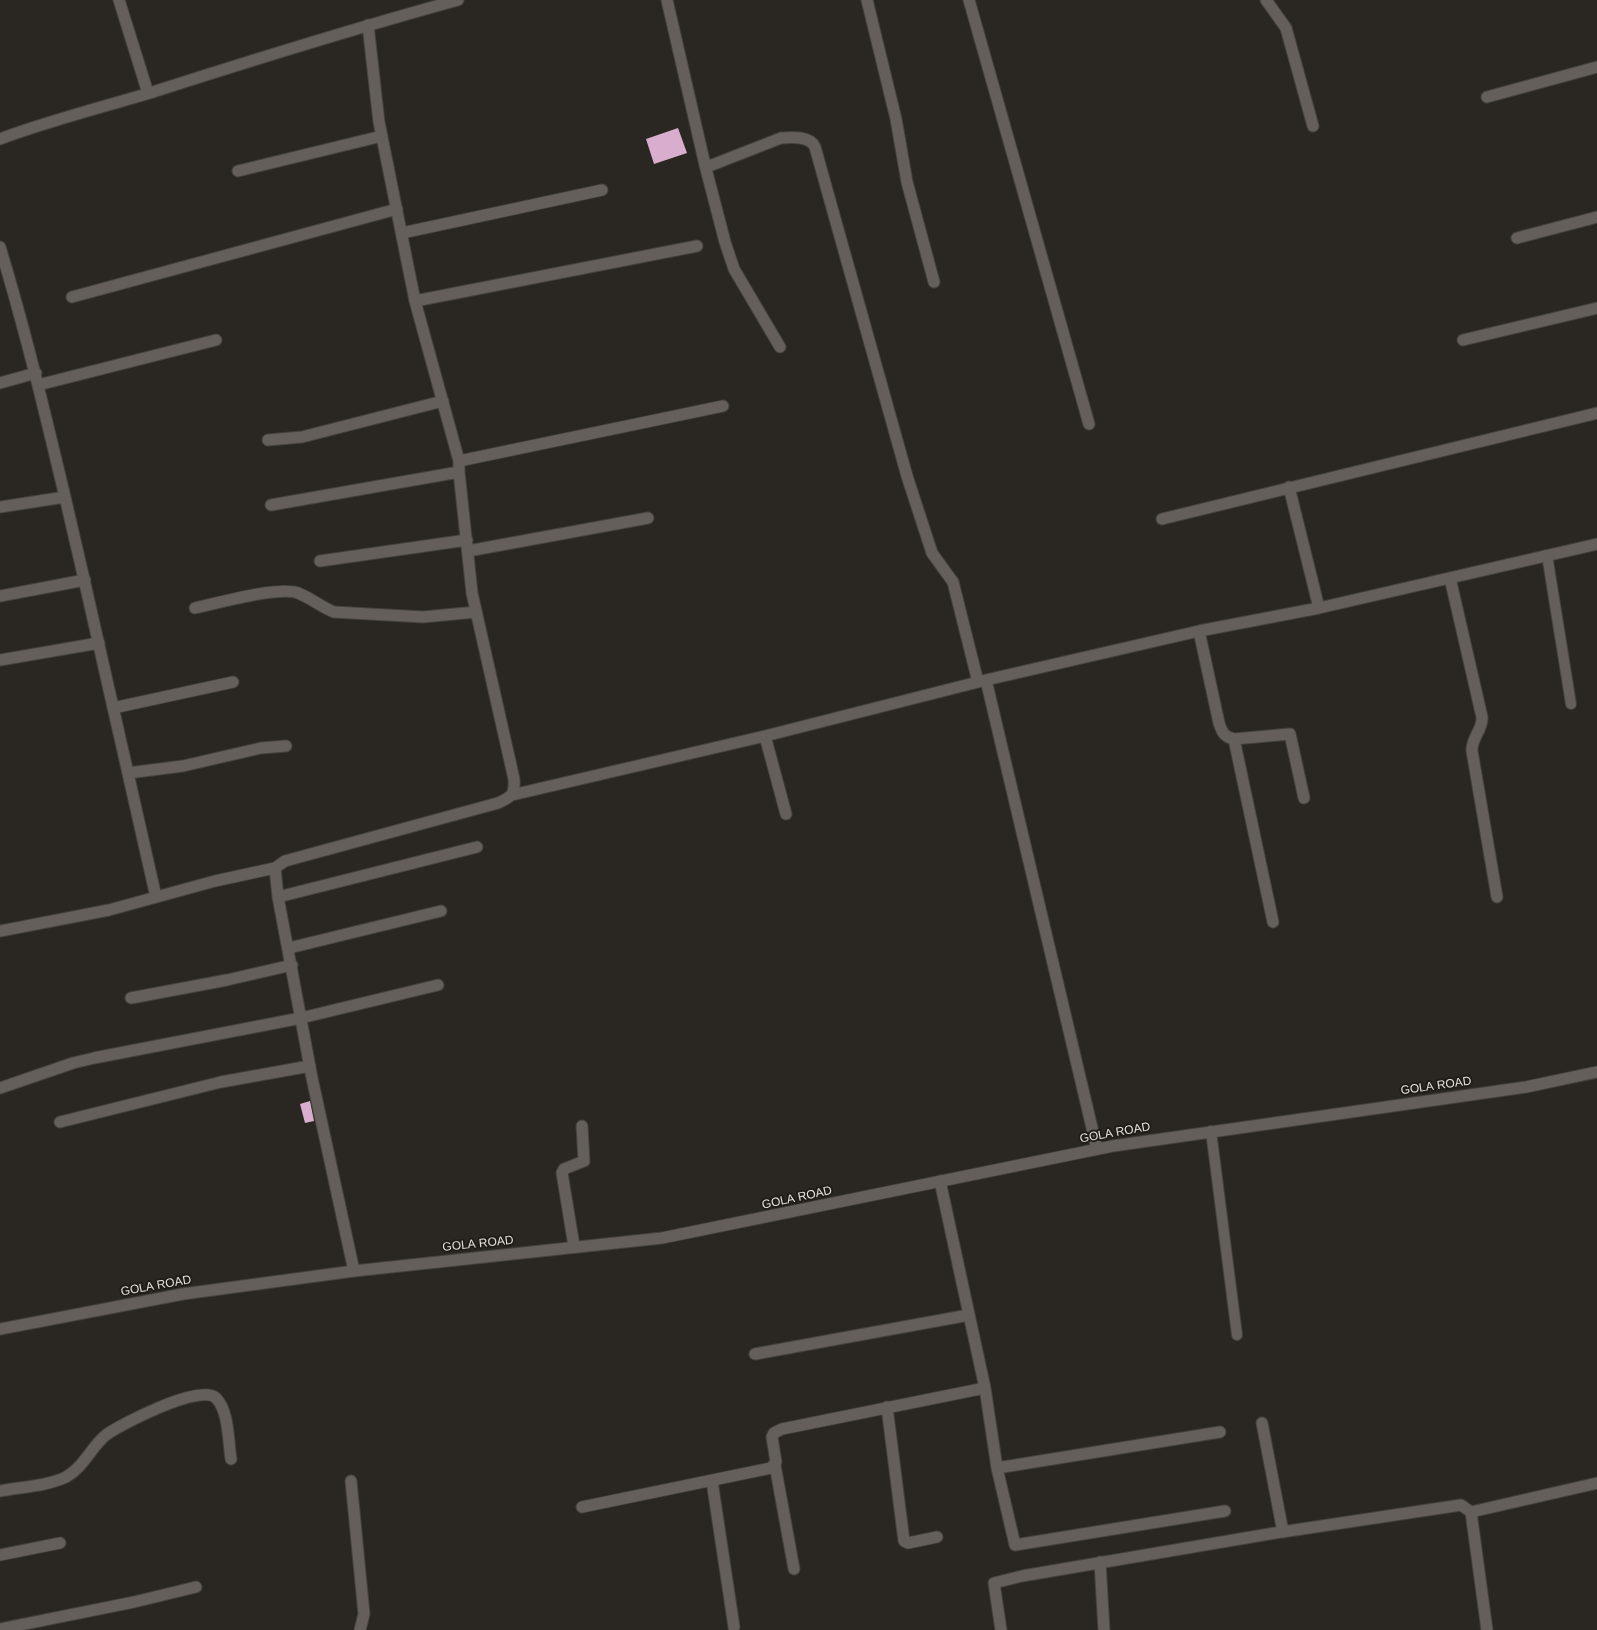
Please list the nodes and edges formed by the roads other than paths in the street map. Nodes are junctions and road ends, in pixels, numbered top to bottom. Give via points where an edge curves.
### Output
1 (119, 0) edge
2 (458, 0) edge
3 (667, 0) edge
4 (867, 0) edge
5 (968, 0) edge
6 (1266, 0) edge
7 (368, 25) junction
8 (1597, 67) edge
9 (148, 93) junction
10 (1487, 97) dead end
11 (1313, 126) dead end
12 (382, 136) junction
13 (0, 139) edge
14 (705, 165) junction
15 (238, 171) dead end
16 (602, 190) dead end
17 (397, 209) junction
18 (1597, 217) edge
19 (402, 233) junction
20 (1517, 238) dead end
21 (697, 246) dead end
22 (0, 247) edge
23 (934, 282) dead end
24 (72, 297) dead end
25 (415, 301) junction
26 (1597, 308) edge
27 (216, 340) dead end
28 (1463, 340) dead end
29 (780, 347) dead end
30 (36, 373) junction
31 (0, 383) edge
32 (38, 385) junction
33 (443, 401) junction
34 (723, 406) dead end
35 (1597, 413) edge
36 (1089, 424) dead end
37 (268, 440) dead end
38 (459, 461) junction
39 (459, 472) junction
40 (1289, 487) junction
41 (64, 497) junction
42 (271, 505) dead end
43 (0, 507) edge
44 (648, 518) dead end
45 (1162, 519) dead end
46 (1597, 544) edge
47 (468, 546) junction
48 (1547, 555) junction
49 (320, 561) dead end
50 (1450, 578) junction
51 (85, 580) junction
52 (0, 596) edge
53 (195, 608) dead end
54 (1319, 608) junction
55 (476, 612) junction
56 (1199, 631) junction
57 (99, 643) junction
58 (0, 660) edge
59 (982, 681) junction
60 (233, 682) dead end
61 (1571, 704) dead end
62 (113, 708) junction
63 (765, 736) junction
64 (1234, 739) junction
65 (286, 746) dead end
66 (128, 773) junction
67 (512, 794) junction
68 (1304, 798) dead end
69 (786, 814) dead end
70 (477, 847) dead end
71 (275, 868) junction
72 (156, 896) junction
73 (278, 897) junction
74 (1497, 897) dead end
75 (441, 911) dead end
76 (1273, 922) dead end
77 (0, 931) edge
78 (289, 948) junction
79 (292, 965) junction
80 (438, 985) dead end
81 (131, 998) dead end
82 (301, 1018) junction
83 (310, 1066) junction
84 (1597, 1072) edge
85 (0, 1088) edge
86 (60, 1122) dead end
87 (582, 1126) dead end
88 (1211, 1131) junction
89 (1097, 1149) junction
90 (940, 1181) junction
91 (574, 1246) junction
92 (354, 1271) junction
93 (969, 1315) junction
94 (0, 1329) edge
95 (1237, 1335) dead end
96 (754, 1354) dead end
97 (985, 1388) junction
98 (887, 1407) junction
99 (1262, 1423) dead end
100 (1220, 1432) dead end
101 (231, 1459) dead end
102 (775, 1466) junction
103 (997, 1468) junction
104 (351, 1481) dead end
105 (712, 1481) junction
106 (1597, 1484) edge
107 (0, 1491) edge
108 (582, 1508) dead end
109 (1225, 1511) dead end
110 (1471, 1512) junction
111 (1284, 1532) junction
112 (937, 1537) dead end
113 (60, 1543) dead end
114 (0, 1555) edge
115 (1100, 1562) junction
116 (794, 1569) dead end
117 (196, 1587) dead end
118 (734, 1627) dead end
119 (0, 1629) edge
120 (360, 1630) edge
121 (1001, 1630) edge
122 (1104, 1630) edge
123 (1487, 1630) edge

1 - 9 street
2 - 7 street
3 - 14 street
4 - 23 street via 896,120 907,182
5 - 36 street
6 - 11 street via 1286,28
7 - 9 street
7 - 12 street
8 - 10 street
9 - 13 street via 37,125
12 - 15 street
12 - 17 street
14 - 29 street via 734,269
14 - 59 street via 712,165 781,138 798,138 813,143 907,476 932,553 953,582
16 - 19 street
17 - 19 street
17 - 24 street
18 - 20 street
19 - 25 street
21 - 25 street
22 - 30 street
25 - 33 street
26 - 28 street
27 - 32 street
30 - 31 street
30 - 32 street
32 - 41 street
33 - 37 street via 302,437
33 - 38 street
34 - 38 street
35 - 40 street
38 - 39 street
39 - 42 street
39 - 47 street
40 - 45 street
40 - 54 street
41 - 43 street
41 - 51 street
44 - 47 street
46 - 48 street
47 - 49 street
47 - 55 street
48 - 50 street
48 - 61 lane
50 - 54 street
50 - 74 street via 1482,717 1481,726 1472,741 1472,751
51 - 52 street
51 - 57 street
53 - 55 street via 273,592 290,591 299,593 334,612 423,616
54 - 56 street
55 - 67 street via 514,779 515,789
56 - 59 street
56 - 64 street via 1221,730 1226,736
57 - 58 street
57 - 62 street
59 - 63 street
59 - 89 street
60 - 62 street
62 - 66 street
63 - 67 street
63 - 69 street
64 - 68 street via 1290,734
64 - 76 street
65 - 66 street via 261,748 178,767
66 - 72 street
67 - 71 street via 498,803 285,861
70 - 73 street
71 - 72 street
71 - 73 street
72 - 77 street via 109,910
73 - 78 street
75 - 78 street
78 - 79 street
79 - 81 street
79 - 82 street
80 - 82 street
82 - 83 street
82 - 85 street via 72,1063
83 - 86 street via 221,1082
83 - 92 street
84 - 88 street, GOLA ROAD via 1526,1087
87 - 91 street via 584,1161 564,1169 562,1173
88 - 89 street, GOLA ROAD
88 - 95 lane
89 - 90 street, GOLA ROAD
90 - 91 street, GOLA ROAD via 713,1229 662,1238
90 - 93 street
91 - 92 street, GOLA ROAD
92 - 94 street, GOLA ROAD via 183,1294
93 - 96 street
93 - 97 street
97 - 98 street
97 - 103 street
98 - 102 street via 776,1432 772,1439
98 - 112 street via 904,1541 908,1543
99 - 111 street
100 - 103 street
101 - 107 street via 220,1403 214,1396 193,1397 166,1404 110,1433 82,1464 66,1476 51,1482
102 - 105 street
102 - 116 street
103 - 109 street via 1015,1545
104 - 120 street via 364,1614
105 - 108 street
105 - 118 street
106 - 110 street
110 - 111 street via 1461,1505
110 - 123 street
111 - 115 street
113 - 114 street
115 - 121 street via 994,1583
115 - 122 street
117 - 119 street

